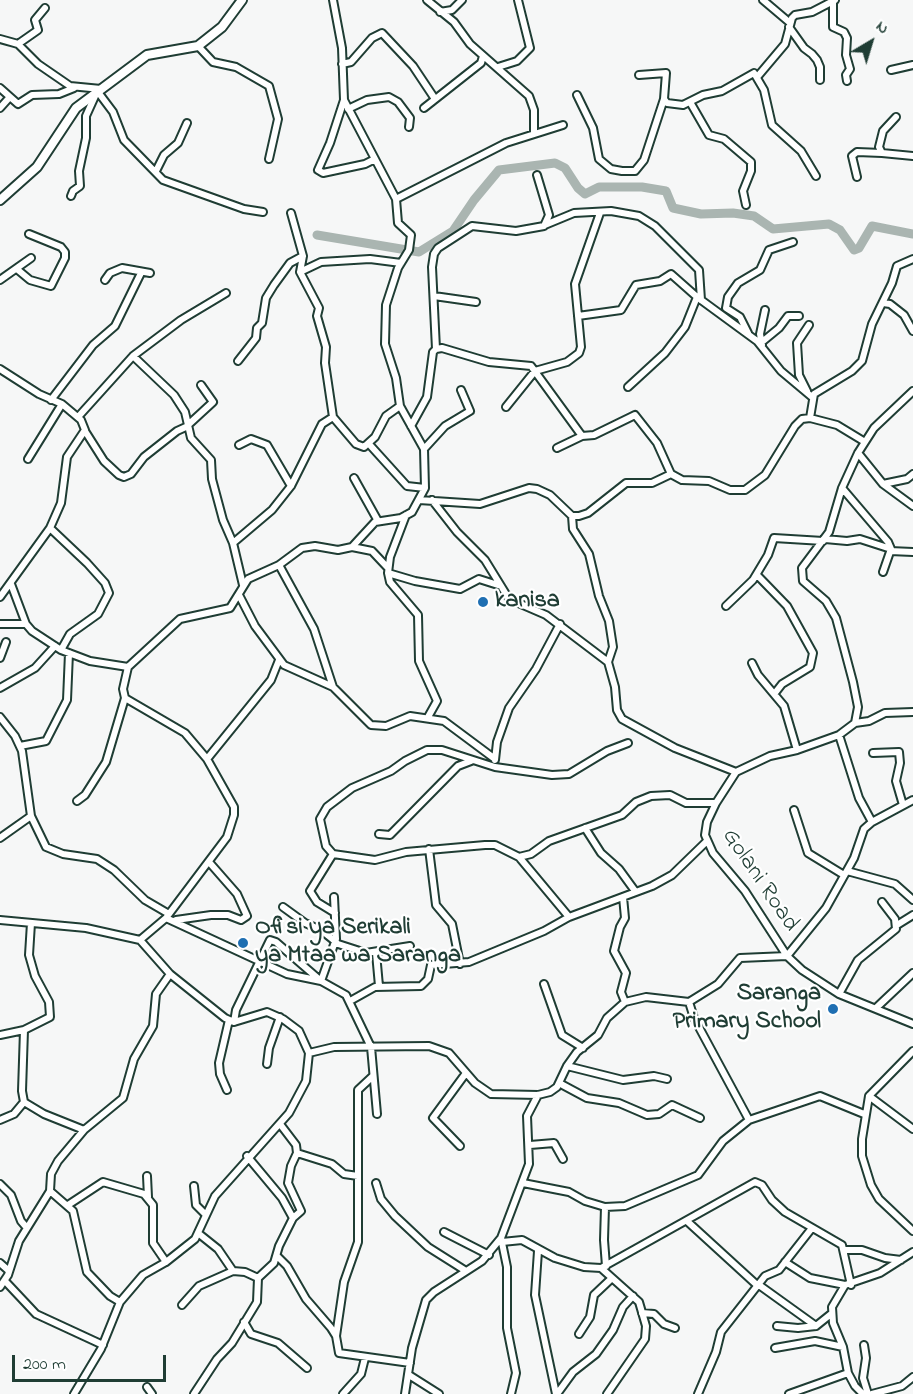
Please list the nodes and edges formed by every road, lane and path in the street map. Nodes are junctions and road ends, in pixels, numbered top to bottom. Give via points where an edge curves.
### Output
1 (242, 0) edge
2 (333, 0) edge
3 (427, 0) edge
4 (462, 0) edge
5 (518, 0) edge
6 (763, 0) edge
7 (834, 1) edge
8 (45, 8) dead end
9 (440, 12) junction
10 (789, 24) junction
11 (0, 39) edge
12 (18, 45) junction
13 (198, 46) junction
14 (483, 56) junction
15 (342, 64) junction
16 (913, 64) edge
17 (498, 67) junction
18 (891, 70) dead end
19 (639, 75) dead end
20 (758, 76) junction
21 (820, 80) dead end
22 (847, 81) dead end
23 (0, 88) edge
24 (75, 88) junction
25 (98, 92) junction
26 (577, 95) dead end
27 (9, 98) junction
28 (435, 99) junction
29 (664, 99) junction
30 (344, 100) junction
31 (690, 102) junction
32 (0, 108) edge
33 (424, 108) dead end
34 (348, 109) junction
35 (896, 117) dead end
36 (187, 123) dead end
37 (563, 125) dead end
38 (409, 127) dead end
39 (534, 133) junction
40 (882, 153) junction
41 (913, 156) edge
42 (269, 159) dead end
43 (375, 159) junction
44 (156, 171) junction
45 (537, 175) dead end
46 (816, 176) dead end
47 (857, 177) dead end
48 (71, 196) dead end
49 (0, 200) edge
50 (396, 200) junction
51 (746, 205) dead end
52 (263, 212) dead end
53 (291, 213) dead end
54 (600, 213) junction
55 (544, 226) junction
56 (29, 234) dead end
57 (793, 242) dead end
58 (303, 256) junction
59 (31, 258) dead end
60 (913, 259) edge
61 (402, 263) junction
62 (18, 270) junction
63 (300, 272) junction
64 (141, 273) junction
65 (150, 273) dead end
66 (0, 280) edge
67 (105, 280) dead end
68 (226, 292) dead end
69 (434, 296) junction
70 (699, 298) junction
71 (476, 302) dead end
72 (883, 303) junction
73 (765, 310) dead end
74 (578, 316) junction
75 (799, 316) dead end
76 (809, 325) dead end
77 (913, 331) edge
78 (748, 333) junction
79 (762, 345) junction
80 (436, 349) junction
81 (133, 356) junction
82 (238, 361) dead end
83 (0, 369) edge
84 (535, 371) junction
85 (201, 385) dead end
86 (628, 387) dead end
87 (461, 390) dead end
88 (913, 391) edge
89 (810, 395) junction
90 (51, 400) junction
91 (62, 404) junction
92 (400, 406) junction
93 (506, 407) dead end
94 (78, 417) junction
95 (333, 417) junction
96 (810, 418) junction
97 (188, 425) junction
98 (411, 426) junction
99 (85, 431) junction
100 (582, 436) junction
101 (865, 442) junction
102 (239, 444) dead end
103 (369, 444) junction
104 (556, 448) dead end
105 (424, 449) junction
106 (858, 453) junction
107 (28, 459) dead end
108 (671, 474) junction
109 (913, 474) edge
110 (354, 478) dead end
111 (883, 484) junction
112 (291, 486) junction
113 (425, 488) junction
114 (842, 488) junction
115 (419, 500) junction
116 (432, 500) junction
117 (913, 506) edge
118 (406, 515) junction
119 (572, 516) junction
120 (378, 521) junction
121 (50, 528) junction
122 (824, 540) junction
123 (233, 543) junction
124 (352, 547) junction
125 (890, 550) junction
126 (913, 552) edge
127 (279, 565) junction
128 (388, 571) junction
129 (883, 572) dead end
130 (757, 574) junction
131 (11, 584) junction
132 (243, 585) junction
133 (501, 586) junction
134 (239, 595) junction
135 (0, 597) edge
136 (726, 606) dead end
137 (0, 624) edge
138 (26, 624) junction
139 (560, 624) junction
140 (6, 642) dead end
141 (58, 648) junction
142 (69, 653) junction
143 (0, 658) edge
144 (279, 660) junction
145 (608, 662) junction
146 (752, 663) dead end
147 (128, 667) junction
148 (333, 687) junction
149 (0, 688) edge
150 (776, 693) junction
151 (125, 698) junction
152 (913, 712) edge
153 (0, 717) edge
154 (428, 717) junction
155 (855, 723) junction
156 (839, 735) junction
157 (628, 743) dead end
158 (20, 746) junction
159 (797, 750) junction
160 (873, 753) dead end
161 (207, 759) junction
162 (474, 760) junction
163 (495, 763) junction
164 (736, 772) junction
165 (913, 800) edge
166 (77, 801) dead end
167 (716, 803) junction
168 (903, 805) junction
169 (794, 810) dead end
170 (31, 816) junction
171 (872, 822) junction
172 (585, 828) junction
173 (380, 834) dead end
174 (0, 838) edge
175 (706, 842) junction
176 (429, 849) junction
177 (333, 854) junction
178 (519, 856) junction
179 (209, 862) junction
180 (845, 873) junction
181 (635, 891) junction
182 (334, 897) dead end
183 (623, 897) junction
184 (913, 900) edge
185 (882, 902) dead end
186 (283, 908) dead end
187 (335, 913) junction
188 (913, 915) edge
189 (568, 917) junction
190 (169, 918) junction
191 (0, 920) edge
192 (31, 923) junction
193 (897, 925) junction
194 (140, 940) junction
195 (336, 943) junction
196 (410, 946) dead end
197 (376, 953) junction
198 (788, 956) junction
199 (262, 962) junction
200 (460, 964) junction
201 (913, 973) edge
202 (170, 975) junction
203 (321, 981) junction
204 (544, 984) dead end
205 (378, 986) junction
206 (839, 994) junction
207 (350, 1001) junction
208 (625, 1002) junction
209 (689, 1002) junction
210 (876, 1008) junction
211 (280, 1017) junction
212 (231, 1021) junction
213 (913, 1024) edge
214 (24, 1030) junction
215 (0, 1035) edge
216 (371, 1047) junction
217 (583, 1048) junction
218 (913, 1051) edge
219 (309, 1053) junction
220 (267, 1064) dead end
221 (567, 1066) junction
222 (466, 1073) junction
223 (374, 1077) junction
224 (667, 1079) dead end
225 (560, 1083) junction
226 (227, 1090) dead end
227 (538, 1095) junction
228 (869, 1096) junction
229 (24, 1102) junction
230 (377, 1114) dead end
231 (864, 1114) junction
232 (700, 1118) dead end
233 (0, 1120) edge
234 (749, 1120) junction
235 (280, 1124) junction
236 (913, 1129) edge
237 (84, 1130) junction
238 (530, 1145) junction
239 (460, 1146) dead end
240 (297, 1153) junction
241 (247, 1156) junction
242 (563, 1159) dead end
243 (147, 1176) dead end
244 (358, 1176) junction
245 (376, 1183) dead end
246 (523, 1183) junction
247 (0, 1184) edge
248 (194, 1186) dead end
249 (50, 1191) junction
250 (148, 1197) junction
251 (69, 1205) junction
252 (605, 1207) junction
253 (205, 1215) junction
254 (293, 1218) junction
255 (688, 1222) junction
256 (27, 1228) junction
257 (812, 1228) junction
258 (913, 1231) edge
259 (444, 1232) dead end
260 (198, 1233) junction
261 (502, 1240) junction
262 (845, 1250) junction
263 (538, 1251) junction
264 (913, 1252) edge
265 (489, 1255) junction
266 (277, 1256) junction
267 (901, 1260) junction
268 (166, 1262) junction
269 (785, 1262) junction
270 (0, 1263) edge
271 (604, 1267) junction
272 (233, 1270) junction
273 (9, 1271) junction
274 (466, 1271) junction
275 (258, 1278) junction
276 (612, 1278) junction
277 (6, 1281) junction
278 (758, 1285) junction
279 (848, 1285) junction
280 (0, 1287) edge
281 (633, 1296) junction
282 (120, 1302) junction
283 (182, 1305) dead end
284 (642, 1313) junction
285 (831, 1314) junction
286 (244, 1322) junction
287 (777, 1326) dead end
288 (816, 1326) junction
289 (675, 1328) dead end
290 (579, 1334) dead end
291 (336, 1336) junction
292 (103, 1345) junction
293 (864, 1345) dead end
294 (843, 1347) junction
295 (775, 1348) dead end
296 (365, 1358) junction
297 (410, 1363) junction
298 (307, 1368) dead end
299 (848, 1373) junction
300 (410, 1375) junction
301 (913, 1377) edge
302 (902, 1386) junction
303 (147, 1387) dead end
304 (74, 1394) edge
305 (152, 1394) edge
306 (194, 1394) edge
307 (343, 1394) edge
308 (405, 1394) edge
309 (439, 1394) edge
310 (511, 1394) edge
311 (556, 1394) edge
312 (607, 1394) edge
313 (698, 1394) edge
314 (790, 1394) edge
315 (863, 1394) edge
316 (870, 1394) edge
317 (901, 1394) edge

1 - 13 street via 222,27
2 - 15 street
3 - 9 street
4 - 9 street via 452,10
5 - 17 street via 530,48 517,61
6 - 10 street
7 - 10 street via 795,15
7 - 22 street via 833,27 848,38
8 - 12 street via 35,20 38,30
9 - 14 street via 454,22
10 - 20 street via 785,44
10 - 21 street via 817,60
11 - 12 street
12 - 24 street via 56,78
13 - 25 street via 147,55
13 - 42 street via 213,62 236,67 269,86 278,119
14 - 17 street
14 - 28 street via 482,63
15 - 28 street via 351,62 372,38 382,33 413,66
15 - 30 street
16 - 18 street
17 - 39 street via 533,101
19 - 29 street via 666,73
20 - 31 street via 750,73 722,91 703,94
20 - 46 street via 772,124 801,151
23 - 27 street
24 - 25 street
24 - 27 street via 59,94 32,95 18,105
25 - 44 street via 113,112 124,140
25 - 48 street via 86,116 80,186
25 - 49 street via 68,117 29,176
26 - 29 street via 593,128 598,159 611,169 622,171 635,171 644,160
27 - 32 street
28 - 33 street
29 - 31 street via 674,106
30 - 34 street
30 - 43 street via 318,170 323,173
31 - 51 street via 709,135 724,140 751,162 744,191
34 - 38 street via 367,100 389,97 410,118
34 - 43 street
35 - 40 street via 883,131 879,147
36 - 44 street via 178,143 164,155
37 - 39 street
39 - 50 street via 448,170 434,182
40 - 41 street
40 - 47 street via 857,152 852,156
43 - 50 street
44 - 52 street via 163,180 178,187
45 - 55 street via 549,215
50 - 61 street via 398,223 411,235
53 - 58 street
54 - 55 street via 574,213
54 - 70 street via 633,214 656,226 699,270
54 - 74 street via 574,284
55 - 69 street via 516,231 477,226 467,229 434,254
56 - 62 street via 61,247 65,258 51,286 30,280
57 - 78 street via 769,250 759,270 738,283 728,297 726,308 740,317
58 - 63 street
58 - 82 street via 290,263 274,285 266,298 256,338
59 - 62 street
60 - 72 street via 897,266
61 - 63 street via 370,259 321,262
61 - 92 street via 386,305 385,344
62 - 66 street
63 - 95 street via 319,308 317,316 326,347
64 - 65 street
64 - 67 street via 122,268
64 - 90 street via 115,326 93,345
68 - 81 street
69 - 71 street
69 - 80 street
70 - 74 street via 671,274 660,281 636,285 621,310
70 - 78 street
70 - 86 street via 685,327 665,353
72 - 77 street via 904,315
72 - 89 street via 858,367
73 - 79 street
74 - 84 street via 579,353 567,362
75 - 79 street via 788,316
76 - 89 street via 797,343 800,375
78 - 79 street
79 - 89 street via 782,371
80 - 84 street via 489,362 531,366
80 - 98 street via 427,397
81 - 94 street
81 - 97 street via 174,395
83 - 90 street
84 - 93 street
84 - 100 street
85 - 97 street via 213,402
87 - 105 street via 470,411 445,426
88 - 101 street via 874,428
89 - 96 street
90 - 91 street
91 - 94 street
91 - 107 street
92 - 98 street
92 - 103 street via 386,416
94 - 99 street
95 - 103 street via 356,444
95 - 112 street via 314,436
96 - 101 street via 837,425
96 - 108 street via 798,422 765,475 745,490 730,490 709,481 682,480
97 - 99 street via 144,456 124,477 104,461
97 - 123 street via 192,438 211,460 212,479
98 - 105 street
99 - 121 street via 67,457 61,503
100 - 104 street
100 - 108 street via 594,435 635,415 657,443
101 - 106 street
102 - 112 street via 251,439 267,445
103 - 113 street via 407,486
105 - 113 street
106 - 111 street
106 - 114 street
108 - 119 street via 652,483 626,483 588,513
109 - 111 street
110 - 120 street
111 - 117 street
112 - 123 street via 272,510
113 - 115 street
114 - 122 street
114 - 125 street
115 - 116 street
115 - 118 street
116 - 119 street via 480,504 529,488 550,495
116 - 133 street via 485,560
118 - 120 street
118 - 128 street
119 - 145 street via 573,529 589,554 609,621 614,647
120 - 124 street
121 - 131 street
121 - 141 street via 105,583 109,593 98,614
122 - 125 street via 860,538
122 - 130 street via 774,538
122 - 155 street via 802,568 802,575 836,618 858,707
123 - 132 street
124 - 127 street via 338,550 307,546
124 - 128 street via 372,552
125 - 126 street
125 - 129 street
127 - 132 street
127 - 148 street via 314,629
128 - 133 street via 415,581 460,589 479,579
128 - 154 street via 390,582 418,615 419,661 437,700
130 - 136 street
130 - 150 street via 787,606 813,653 810,667 782,684
131 - 135 street
131 - 138 street
132 - 134 street
133 - 139 street via 509,598
134 - 144 street
134 - 147 street via 230,608 180,619
137 - 138 street
138 - 141 street
139 - 145 street
139 - 163 street via 509,708 497,742
140 - 143 street
141 - 142 street
141 - 149 street via 35,668
142 - 147 street
142 - 158 street via 67,700 46,741
144 - 148 street via 294,671
144 - 161 street via 271,680
145 - 164 street via 616,710 622,719 675,748
146 - 150 street
147 - 151 street
148 - 154 street via 379,728 403,717
150 - 159 street via 789,716
151 - 161 street via 173,723
151 - 166 street via 106,762
152 - 155 street via 885,713
153 - 158 street
154 - 163 street via 451,724
155 - 156 street
156 - 159 street
156 - 171 street via 859,798
157 - 163 street via 570,774 552,775
158 - 170 street via 27,771
159 - 164 street via 770,756
160 - 168 street via 899,752 896,783
161 - 179 street via 234,807 227,837
162 - 163 street
162 - 173 street via 459,766 390,835
162 - 177 street via 442,750 427,750 352,788 327,807 320,819 326,846
164 - 167 street, Golani Road
165 - 168 street
167 - 172 street via 690,803 670,795 651,796 636,802 622,815
167 - 175 street, Golani Road via 707,822
168 - 171 street
169 - 180 street via 808,853
170 - 174 street
170 - 190 street via 46,847 97,859
171 - 180 street via 862,834
172 - 178 street
172 - 181 street via 601,853
175 - 181 street via 667,878
175 - 198 street, Golani Road via 745,891
176 - 177 street via 375,860
176 - 178 street via 485,844
176 - 200 street via 436,905 453,928
177 - 187 street via 310,891 317,902
178 - 189 street
179 - 190 street
179 - 190 street via 237,894 246,909 245,919 211,915
180 - 184 street via 895,884
180 - 198 street via 816,922
181 - 183 street
182 - 187 street
183 - 189 street
183 - 208 street via 625,918 614,951 626,973 621,992
185 - 193 street
186 - 195 street
187 - 195 street
188 - 193 street
189 - 200 street via 544,931
190 - 194 street
190 - 199 street
191 - 192 street
192 - 194 street via 86,928
192 - 214 street via 30,955 51,1013 48,1019
193 - 206 street via 893,934 858,960
194 - 202 street
195 - 197 street via 361,953
195 - 203 street
196 - 197 street
197 - 205 street
198 - 206 street, Golani Road
198 - 209 street via 740,958 718,984
199 - 203 street via 287,974
199 - 203 street via 273,940
199 - 212 street
200 - 205 street via 431,965 428,979 421,986
201 - 210 street
202 - 212 street
202 - 237 street via 156,994 153,1026 134,1059 123,1098
203 - 207 street via 341,990
204 - 217 street via 562,1035
205 - 207 street
206 - 210 street, Golani Road
207 - 216 street
208 - 209 street via 646,997
208 - 217 street via 612,1011 598,1035
209 - 234 street
210 - 213 street, Golani Road
211 - 212 street via 267,1012
211 - 219 street via 299,1031
211 - 220 street
212 - 226 street via 219,1063
214 - 215 street
214 - 229 street
216 - 219 street via 334,1047
216 - 222 street via 398,1044 441,1048
216 - 223 street
217 - 221 street
218 - 228 street
219 - 235 street via 304,1087
221 - 224 street via 623,1080 654,1076
221 - 225 street
222 - 227 street via 491,1094
222 - 239 street via 433,1118
223 - 230 street
223 - 244 street via 358,1090
225 - 227 street via 550,1092
225 - 232 street via 587,1098 619,1103 647,1116 659,1114 672,1105
227 - 238 street via 527,1116
228 - 231 street
228 - 236 street
229 - 233 street via 14,1114
229 - 237 street
231 - 234 street via 820,1096
231 - 258 street via 862,1156 871,1185 892,1213
234 - 252 street via 723,1141 705,1168 688,1181 631,1204
235 - 240 street via 294,1139
235 - 241 street
237 - 249 street via 53,1169
238 - 242 street via 554,1143
238 - 246 street via 530,1164
240 - 244 street via 332,1164 344,1174
240 - 254 street via 288,1183 301,1211
241 - 253 street
241 - 254 street via 287,1204
243 - 250 street
244 - 291 street via 358,1242 344,1282
245 - 274 street via 381,1199 401,1222 428,1247
246 - 252 street via 569,1192
246 - 261 street
247 - 256 street via 11,1195
248 - 253 street via 196,1205
249 - 251 street
249 - 256 street
250 - 251 street via 103,1182
250 - 268 street via 153,1205 153,1244
251 - 282 street via 77,1222 87,1272
252 - 271 street
253 - 260 street
254 - 266 street
255 - 257 street via 755,1182 785,1212
255 - 271 street
255 - 278 street
256 - 273 street
257 - 262 street
257 - 269 street
259 - 265 street
260 - 268 street
260 - 272 street via 218,1249
261 - 263 street via 522,1240
261 - 265 street
261 - 310 street via 507,1267 507,1328 516,1370
262 - 267 street
262 - 279 street
263 - 271 street via 584,1267
263 - 311 street via 535,1295
264 - 267 street
265 - 274 street
266 - 275 street
266 - 291 street
267 - 279 street
268 - 282 street via 138,1280
269 - 278 street
269 - 279 street via 810,1278
270 - 273 street
271 - 276 street
272 - 275 street
272 - 283 street via 200,1286
273 - 277 street
274 - 297 street via 426,1300
275 - 286 street via 257,1302
276 - 281 street
276 - 290 street via 594,1295 590,1317
277 - 280 street
277 - 292 street via 36,1314
278 - 288 street
278 - 313 street via 721,1332
279 - 285 street
281 - 284 street
281 - 311 street via 605,1343
282 - 292 street
284 - 289 street via 654,1314
284 - 312 street via 645,1339
285 - 288 street
285 - 294 street
286 - 298 street via 251,1334 278,1343
286 - 306 street
287 - 288 street
291 - 296 street via 339,1353
292 - 304 street
293 - 316 street via 867,1358 863,1378
294 - 295 street via 815,1341
294 - 299 street
296 - 297 street
296 - 307 street via 361,1374
297 - 300 street
299 - 314 street
299 - 315 street
300 - 308 street
300 - 309 street
301 - 302 street
302 - 316 street
302 - 317 street
303 - 305 street

